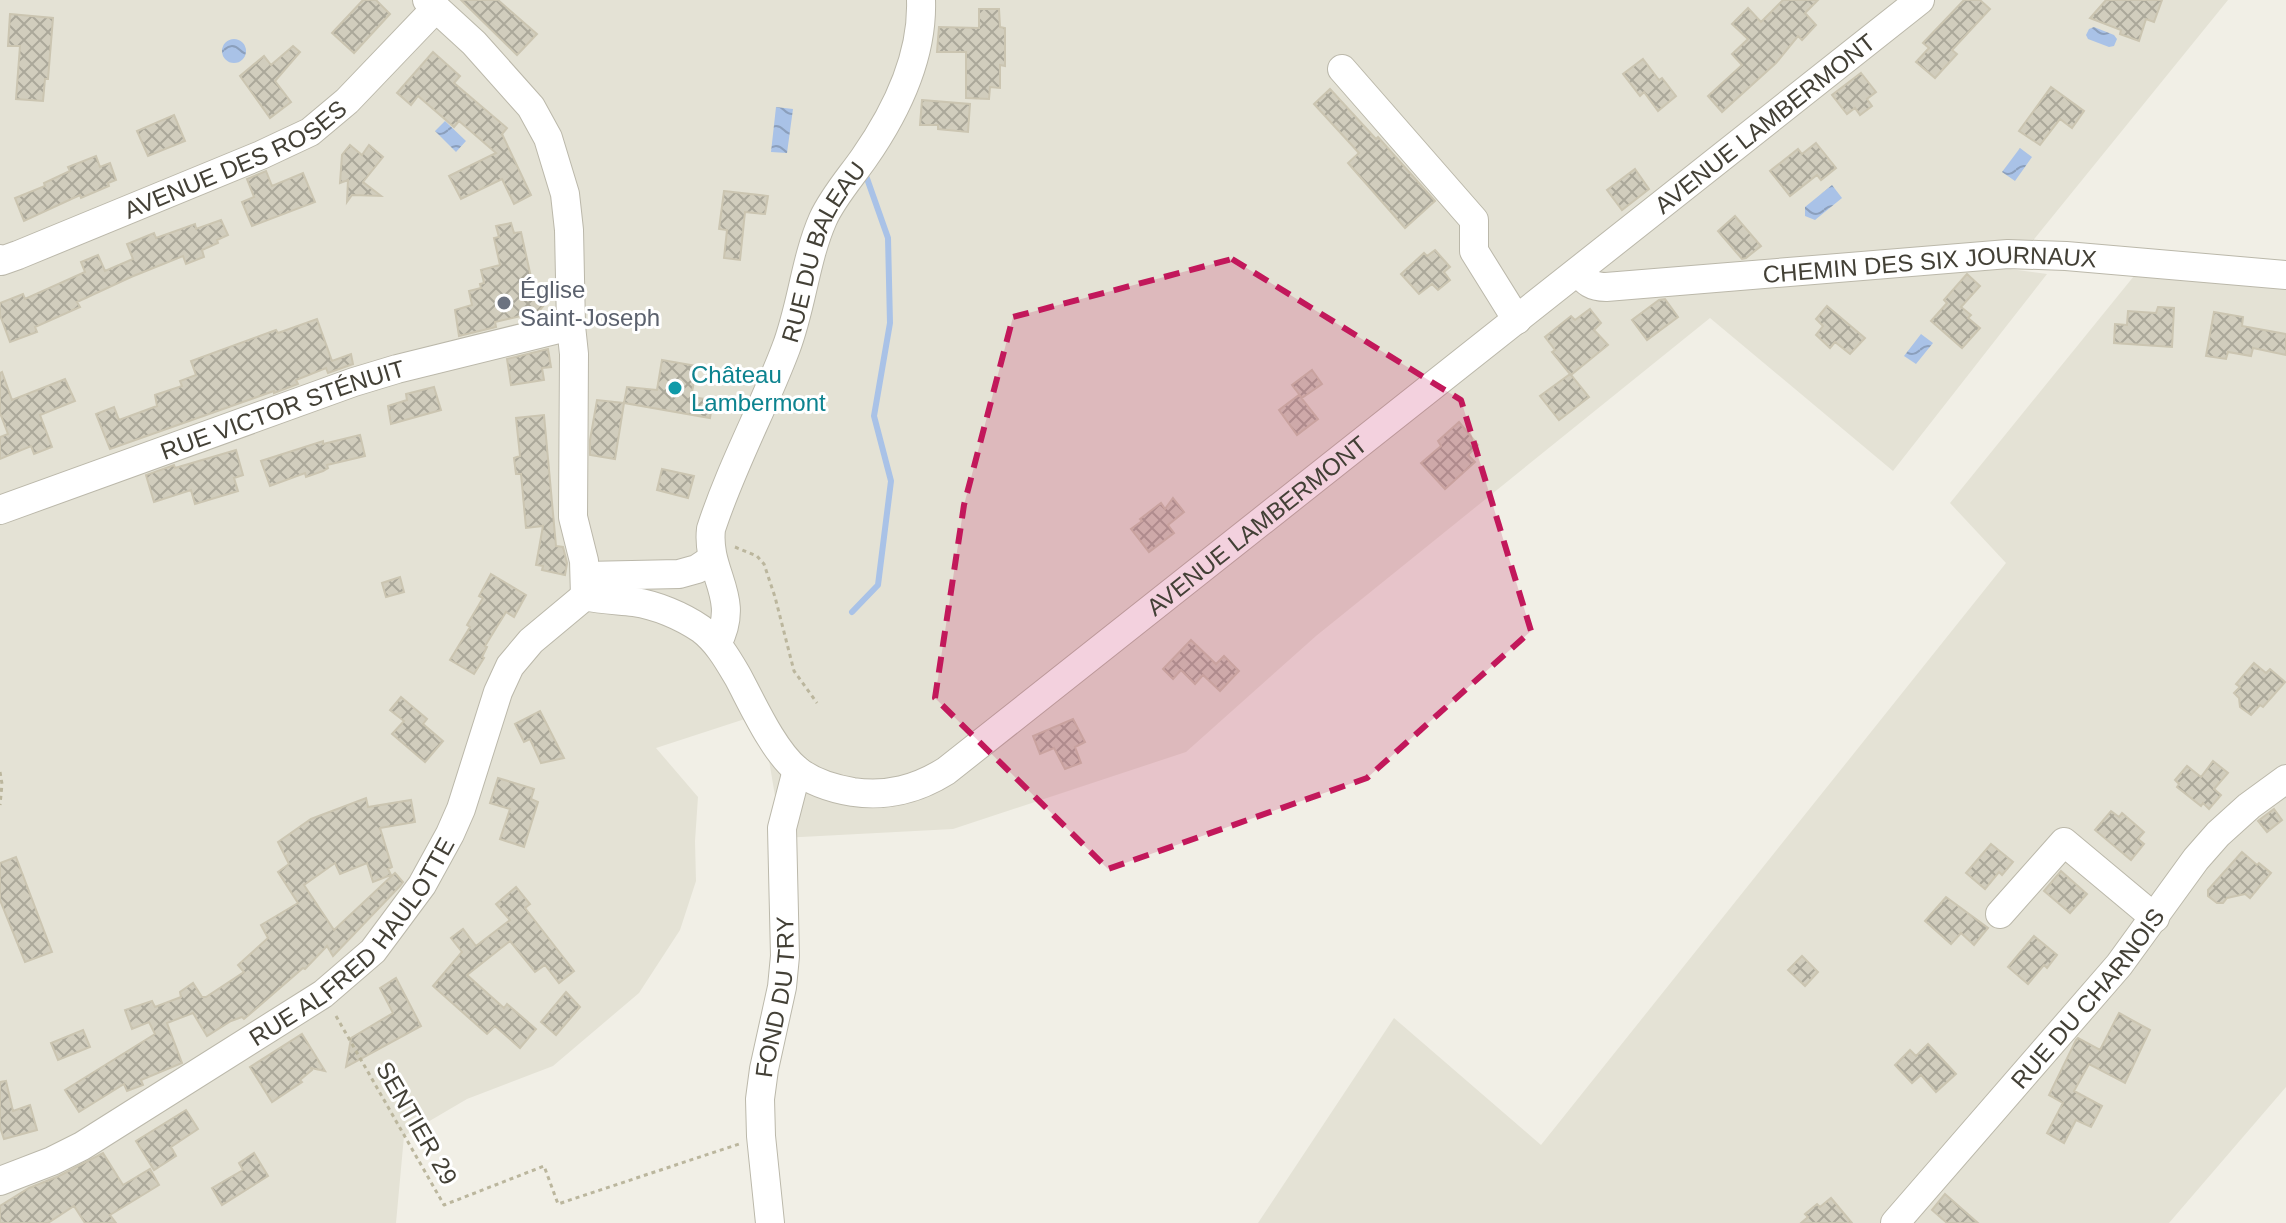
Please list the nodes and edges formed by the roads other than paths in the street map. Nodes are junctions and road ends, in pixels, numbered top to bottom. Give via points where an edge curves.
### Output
1 (921, 0) edge
2 (1920, 0) edge
3 (432, 4) edge
4 (1342, 69) dead end
5 (0, 260) edge
6 (1578, 272) junction
7 (2286, 275) edge
8 (1517, 320) junction
9 (571, 326) junction
10 (0, 510) edge
11 (712, 554) junction
12 (585, 586) junction
13 (717, 644) junction
14 (797, 770) junction
15 (2286, 779) edge
16 (2000, 914) dead end
17 (2155, 918) junction
18 (0, 1181) edge
19 (770, 1223) edge
20 (1895, 1223) edge

1 - 11 street, RUE DU BALEAU via 911,67 882,132 822,221 788,344 711,529
2 - 6 street, AVENUE LAMBERMONT
3 - 5 street, AVENUE DES ROSES via 347,101 310,132
3 - 9 street via 524,97 548,138 567,209
4 - 8 street via 1474,220 1474,251
6 - 7 street, CHEMIN DES SIX JOURNAUX via 1597,287 2008,254
6 - 8 street, AVENUE LAMBERMONT
8 - 14 street, AVENUE LAMBERMONT via 933,779 900,792 864,794
9 - 10 street, RUE VICTOR STÉNUIT via 354,382
9 - 12 street via 573,517
11 - 12 street via 697,569 679,574
11 - 13 street, RUE DU BALEAU via 726,600 724,630
12 - 13 street, AVENUE LAMBERMONT via 603,600 631,601 680,617
12 - 18 street, RUE ALFRED HAULOTTE via 510,666 461,809 422,885 373,951 323,994 82,1146
13 - 14 street, AVENUE LAMBERMONT
14 - 19 street, FOND DU TRY via 782,828 782,987 760,1099
15 - 17 street, RUE DU CHARNOIS via 2218,834
16 - 17 street via 2064,842
17 - 20 street, RUE DU CHARNOIS

